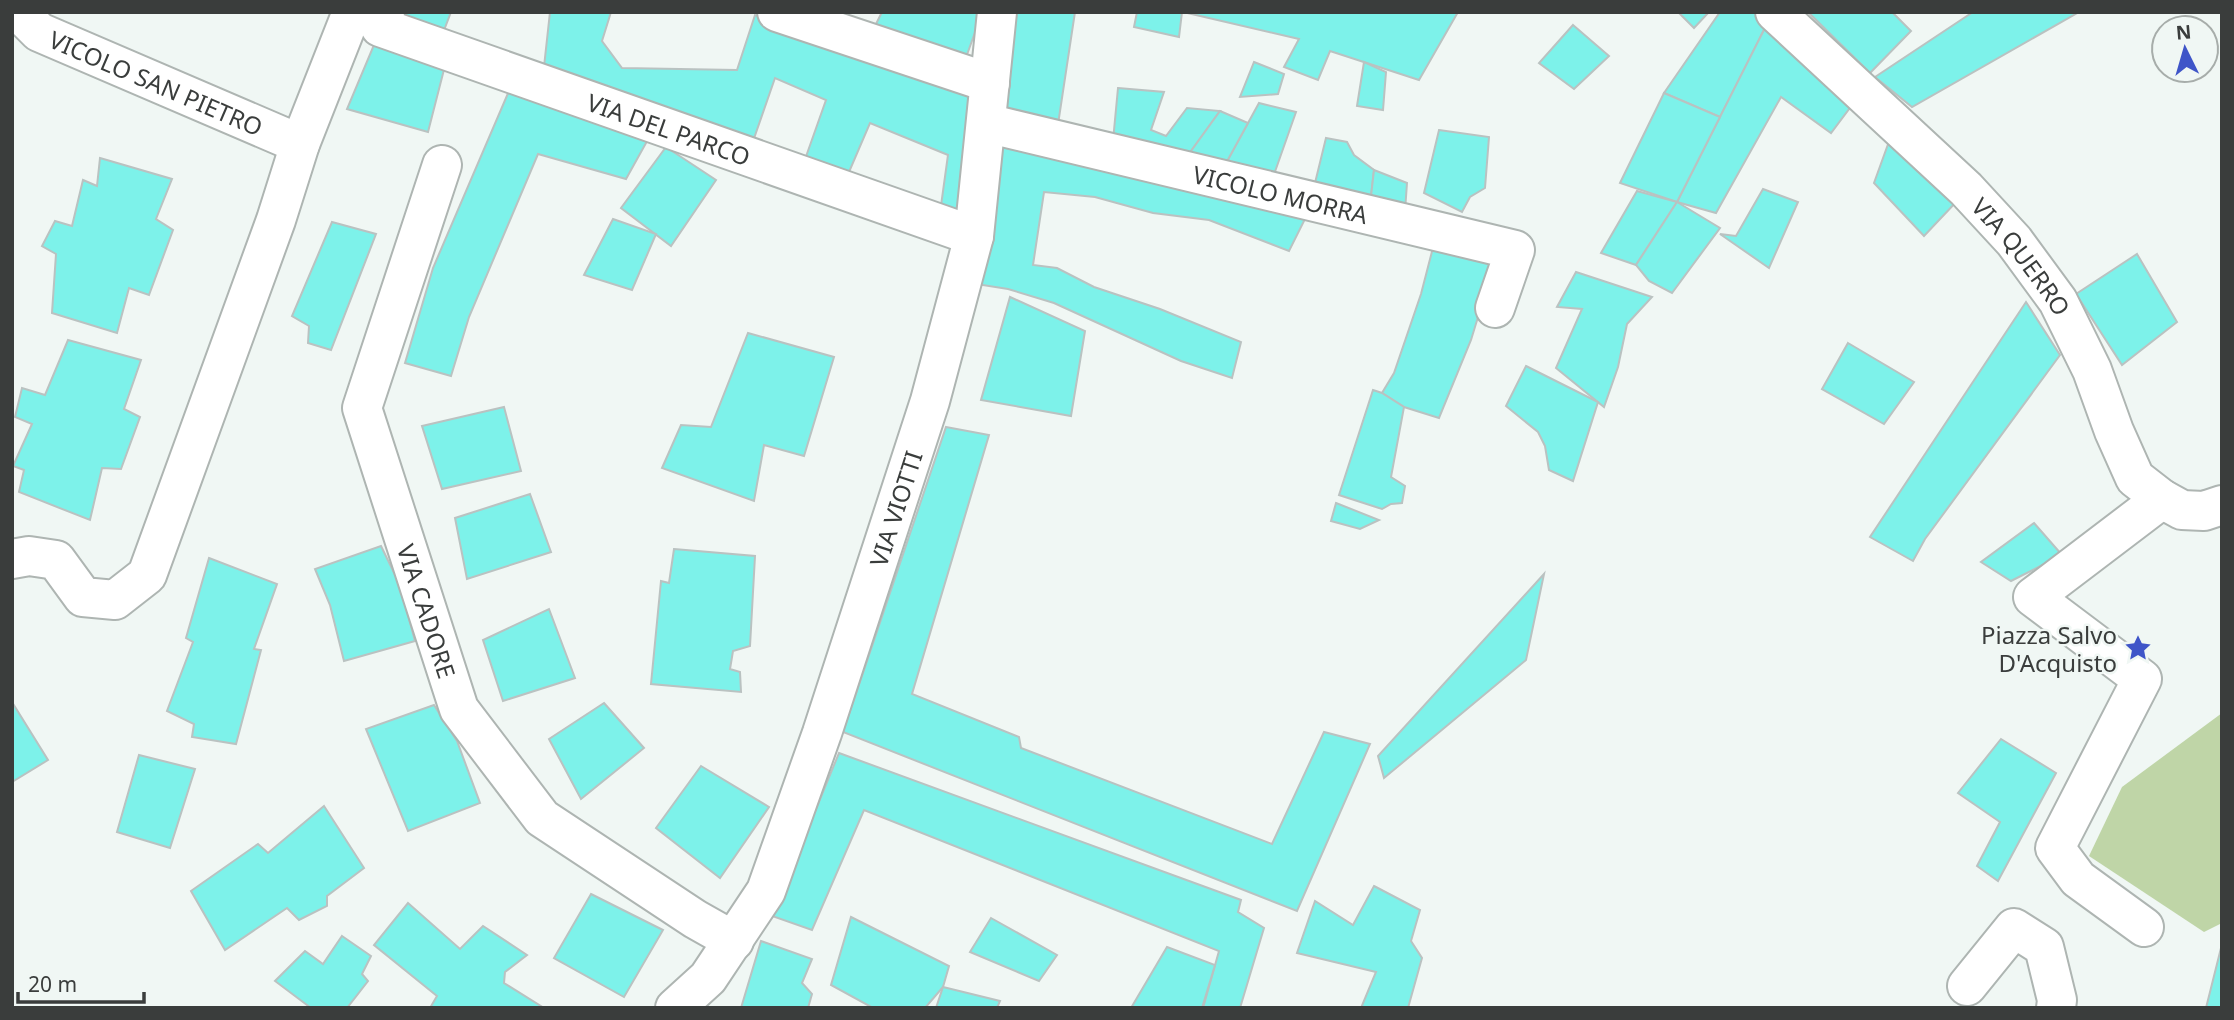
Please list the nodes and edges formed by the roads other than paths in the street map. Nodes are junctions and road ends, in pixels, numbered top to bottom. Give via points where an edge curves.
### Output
1 (19, 12) edge
2 (352, 12) edge
3 (385, 12) edge
4 (777, 12) edge
5 (997, 12) edge
6 (1775, 12) edge
7 (989, 83) junction
8 (986, 123) junction
9 (300, 144) junction
10 (442, 165) dead end
11 (974, 236) junction
12 (1495, 308) dead end
13 (2162, 499) junction
14 (2222, 505) edge
15 (12, 559) edge
16 (2144, 927) dead end
17 (734, 941) junction
18 (1968, 986) dead end
19 (707, 993) edge
20 (675, 1008) edge
21 (2056, 1008) edge

1 - 9 street, VICOLO SAN PIETRO via 38,32
2 - 9 street
3 - 11 street, VIA DEL PARCO via 380,27
4 - 7 street
5 - 7 street, VIA VIOTTI
6 - 13 street, VIA QUERRO via 1948,172 2014,241 2058,301 2092,370 2135,478
7 - 8 street, VIA VIOTTI
8 - 11 street, VIA VIOTTI
8 - 12 street, VICOLO MORRA via 1515,250
9 - 15 street via 147,575 115,600 83,597 57,559
10 - 17 street, VIA CADORE via 362,408 459,709 542,818
11 - 17 street, VIA VIOTTI via 930,401 822,733 766,891
13 - 14 street, VIA QUERRO via 2182,510 2204,511
13 - 16 street via 2033,597 2142,679 2055,848 2078,879
17 - 19 street, VIA VIOTTI
18 - 21 street via 2014,928 2044,947
19 - 20 street, VIA VIOTTI

